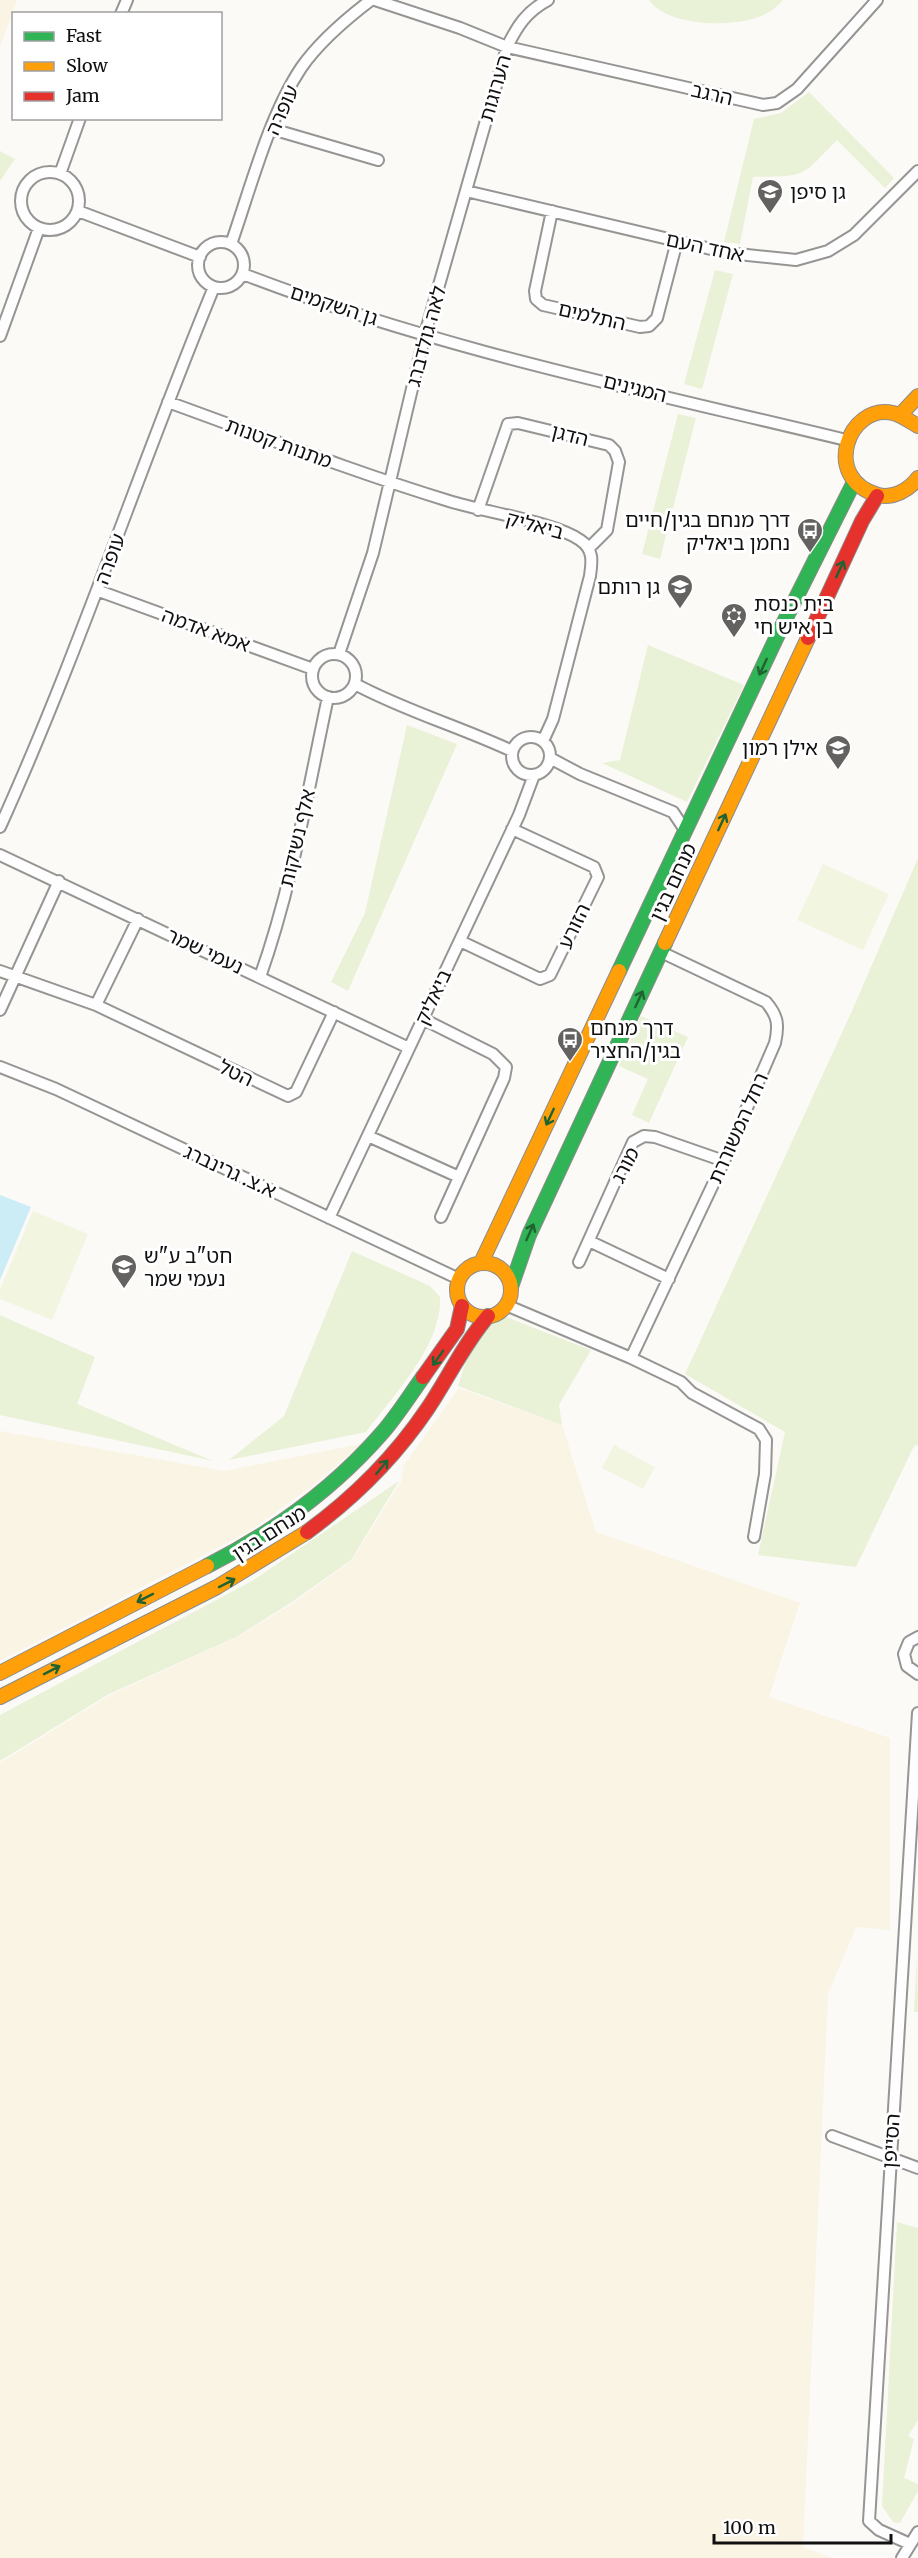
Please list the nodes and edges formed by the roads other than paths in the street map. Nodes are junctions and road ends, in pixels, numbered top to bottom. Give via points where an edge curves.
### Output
1 (373, 0) edge
2 (548, 0) edge
3 (877, 0) edge
4 (507, 47) junction
5 (79, 120) edge
6 (272, 129) junction
7 (378, 160) dead end
8 (918, 171) edge
9 (60, 174) junction
10 (466, 191) junction
11 (78, 211) junction
12 (552, 212) junction
13 (39, 228) junction
14 (677, 241) junction
15 (231, 244) junction
16 (200, 257) junction
17 (243, 274) junction
18 (214, 287) junction
19 (425, 334) junction
20 (0, 336) edge
21 (918, 396) edge
22 (168, 402) junction
23 (902, 413) junction
24 (918, 426) edge
25 (846, 440) junction
26 (918, 478) edge
27 (854, 482) junction
28 (389, 483) junction
29 (877, 496) junction
30 (478, 510) junction
31 (589, 548) junction
32 (99, 591) junction
33 (339, 654) junction
34 (313, 669) junction
35 (354, 684) junction
36 (328, 697) junction
37 (543, 741) junction
38 (513, 751) junction
39 (550, 758) junction
40 (545, 769) junction
41 (580, 774) junction
42 (534, 775) junction
43 (696, 808) junction
44 (673, 812) junction
45 (0, 827) edge
46 (513, 829) junction
47 (685, 830) junction
48 (0, 855) edge
49 (59, 881) junction
50 (138, 919) junction
51 (460, 941) junction
52 (661, 952) junction
53 (0, 971) edge
54 (16, 976) junction
55 (260, 977) junction
56 (96, 1005) junction
57 (0, 1010) edge
58 (334, 1012) junction
59 (423, 1019) junction
60 (410, 1048) junction
61 (0, 1068) edge
62 (368, 1136) junction
63 (724, 1161) junction
64 (459, 1177) junction
65 (441, 1217) dead end
66 (330, 1218) junction
67 (589, 1241) junction
68 (579, 1262) dead end
69 (481, 1263) junction
70 (459, 1279) junction
71 (669, 1279) junction
72 (511, 1287) junction
73 (506, 1305) junction
74 (462, 1306) junction
75 (488, 1316) junction
76 (632, 1358) junction
77 (754, 1537) dead end
78 (918, 1637) edge
79 (0, 1673) edge
80 (918, 1674) edge
81 (0, 1697) edge
82 (918, 1713) edge
83 (832, 2136) dead end
84 (890, 2157) junction
85 (918, 2168) edge
86 (918, 2532) edge
87 (910, 2544) junction
88 (902, 2558) edge

1 - 4 street, הרגב
1 - 6 street, עופרה via 352,15 302,67
2 - 4 street, הערוגות via 533,8 517,26
3 - 4 street, הרגב via 797,89 777,103 752,103
4 - 10 street, הערוגות
5 - 9 street
6 - 7 street
6 - 15 street, עופרה
8 - 14 street, אחד העם via 854,236 810,258 767,259
9 - 11 street via 75,185
9 - 13 street via 39,174 23,189 22,209 26,218
10 - 12 street, אחד העם
10 - 19 street, לאה גולדברג
11 - 13 street via 63,228
11 - 16 street
12 - 14 street, אחד העם
12 - 14 street, התלמים via 535,291 536,299 543,305 649,326 657,318
13 - 20 street
15 - 16 street via 211,245
15 - 17 street via 241,253
16 - 18 street via 200,274
17 - 18 street via 232,286
17 - 19 street, גן השקמים via 319,303
18 - 22 street, עופרה
19 - 25 street, המגינים
19 - 28 street, לאה גולדברג
21 - 23 main road
22 - 28 street, מתנות קטנות
22 - 32 street, עופרה
23 - 24 main road
23 - 25 main road via 875,413 862,419
25 - 27 main road via 845,462
26 - 29 main road via 905,491
27 - 29 main road
27 -> 43 main road, מנחם בגין
28 - 30 street, ביאליק
28 - 33 street via 373,553
52 -> 29 main road, מנחם בגין
30 - 31 street, ביאליק via 568,532
30 - 31 street, הדגן via 508,424 518,423 609,445 619,462 607,530
31 - 37 street, ביאליק via 593,558 590,576 554,719
32 - 34 street, אמא אדמה
32 - 45 street, עופרה
33 - 34 street via 322,657
33 - 35 street via 355,667
34 - 36 street via 316,688
35 - 36 street via 347,694
35 - 38 street
36 - 55 street, אלף נשיקות via 297,841
37 - 38 street via 525,738
37 - 39 street
38 - 42 street via 516,769
39 - 40 street
39 - 41 street
40 - 41 street
40 - 42 street
41 - 44 street
42 - 46 street, ביאליק
43 - 44 street
43 - 47 main road, מנחם בגין
44 - 47 street
46 - 51 street, ביאליק
46 - 51 street, הזורע via 594,867 598,878 550,975 540,979
47 -> 69 main road, מנחם בגין
48 - 49 street, נעמי שמר
49 - 50 street, נעמי שמר
49 - 54 street
50 - 55 street, נעמי שמר
50 - 56 street
51 - 59 street, ביאליק
52 - 63 street, רחל המשוררת via 766,1002 779,1025 775,1043
72 -> 52 main road, מנחם בגין via 529,1235
53 - 54 street, הטל
54 - 56 street, הטל
54 - 57 street
55 - 58 street, נעמי שמר
56 - 58 street, הטל via 288,1096 296,1092
58 - 60 street, נעמי שמר
59 - 60 street, ביאליק
59 - 64 street via 493,1054 506,1067
60 - 62 street, ביאליק
61 - 66 street, א.צ. גרינברג via 56,1089
62 - 64 street
62 - 66 street, ביאליק
63 - 67 street, מורג via 644,1136 633,1143
63 - 71 street, רחל המשוררת
64 - 65 street
66 - 70 street, א.צ. גרינברג
67 - 68 street, מורג
67 - 71 street
69 - 70 main road via 464,1271
69 - 72 main road via 491,1263 503,1271
70 - 74 main road via 458,1298
71 - 76 street, רחל המשוררת
72 - 73 main road
73 - 75 main road
73 - 76 street
74 - 75 main road via 474,1315
74 -> 79 main road, מנחם בגין via 457,1329 383,1432 333,1482 284,1521 229,1555
81 -> 75 main road, מנחם בגין via 241,1576 298,1541 381,1469
76 - 77 street via 759,1429 766,1440 765,1474
78 - 80 street via 909,1642 904,1654 907,1666
82 - 84 street, הסייפן
83 - 84 street
84 - 85 street
84 - 87 street, הסייפן via 869,2521
86 - 87 street
87 - 88 street

